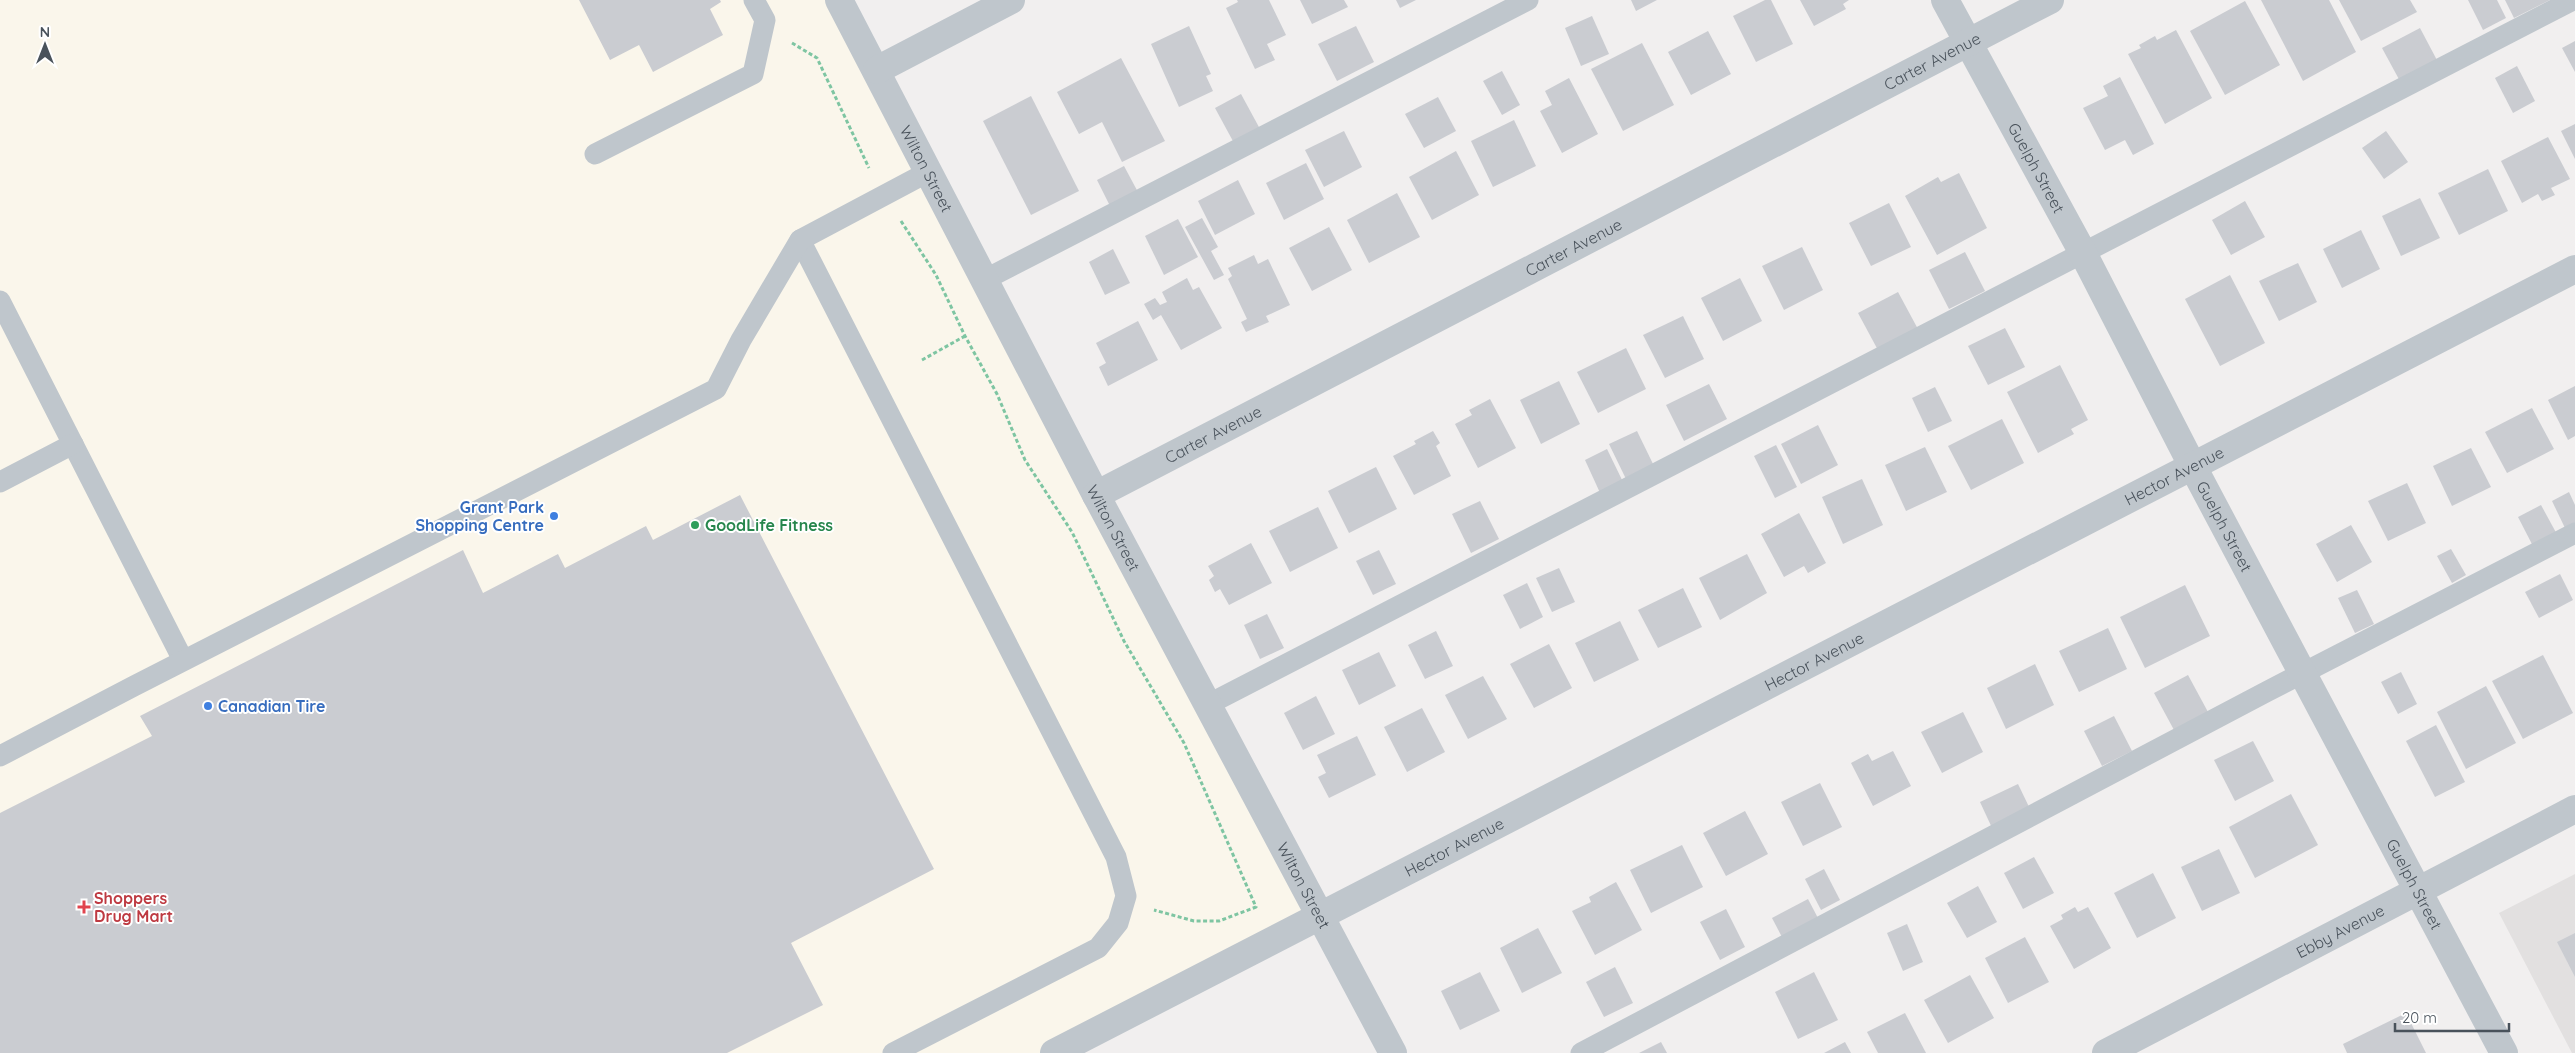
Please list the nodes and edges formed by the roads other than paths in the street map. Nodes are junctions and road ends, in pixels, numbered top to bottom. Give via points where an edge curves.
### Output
1 (754, 0) edge
2 (839, 0) edge
3 (1011, 0) edge
4 (1528, 0) edge
5 (1945, 0) edge
6 (2050, 0) edge
7 (2573, 0) edge
8 (1968, 43) junction
9 (877, 70) junction
10 (595, 154) dead end
11 (928, 172) junction
12 (800, 240) junction
13 (2083, 253) junction
14 (2575, 269) edge
15 (984, 280) junction
16 (0, 301) edge
17 (73, 444) junction
18 (2192, 465) junction
19 (0, 482) edge
20 (1096, 495) junction
21 (2575, 533) edge
22 (184, 660) junction
23 (2304, 672) junction
24 (1209, 704) junction
25 (0, 756) edge
26 (2575, 809) edge
27 (2417, 892) junction
28 (1318, 916) junction
29 (893, 1053) edge
30 (1054, 1053) edge
31 (1393, 1053) edge
32 (1581, 1053) edge
33 (2106, 1053) edge
34 (2504, 1053) edge

1 - 10 lane via 765,20 753,74
2 - 9 street, Wilton Street
3 - 9 street
4 - 15 lane
5 - 8 street, Guelph Street
6 - 8 street, Carter Avenue
7 - 13 lane
8 - 13 street, Guelph Street
8 - 20 street, Carter Avenue
9 - 11 street, Wilton Street
11 - 12 lane
11 - 15 street, Wilton Street
12 - 22 lane via 716,389
12 - 29 lane via 1116,857 1126,896 1118,923 1098,948
13 - 18 street, Guelph Street
13 - 24 lane
14 - 18 street, Hector Avenue
15 - 20 street, Wilton Street
16 - 17 lane
17 - 19 lane
17 - 22 lane
18 - 23 street, Guelph Street
18 - 28 street, Hector Avenue
20 - 24 street, Wilton Street
21 - 23 lane
22 - 25 lane
23 - 27 street, Guelph Street
23 - 32 lane
24 - 28 street, Wilton Street
26 - 27 street, Ebby Avenue
27 - 33 street, Ebby Avenue
27 - 34 street, Guelph Street
28 - 30 street, Hector Avenue
28 - 31 street, Wilton Street

